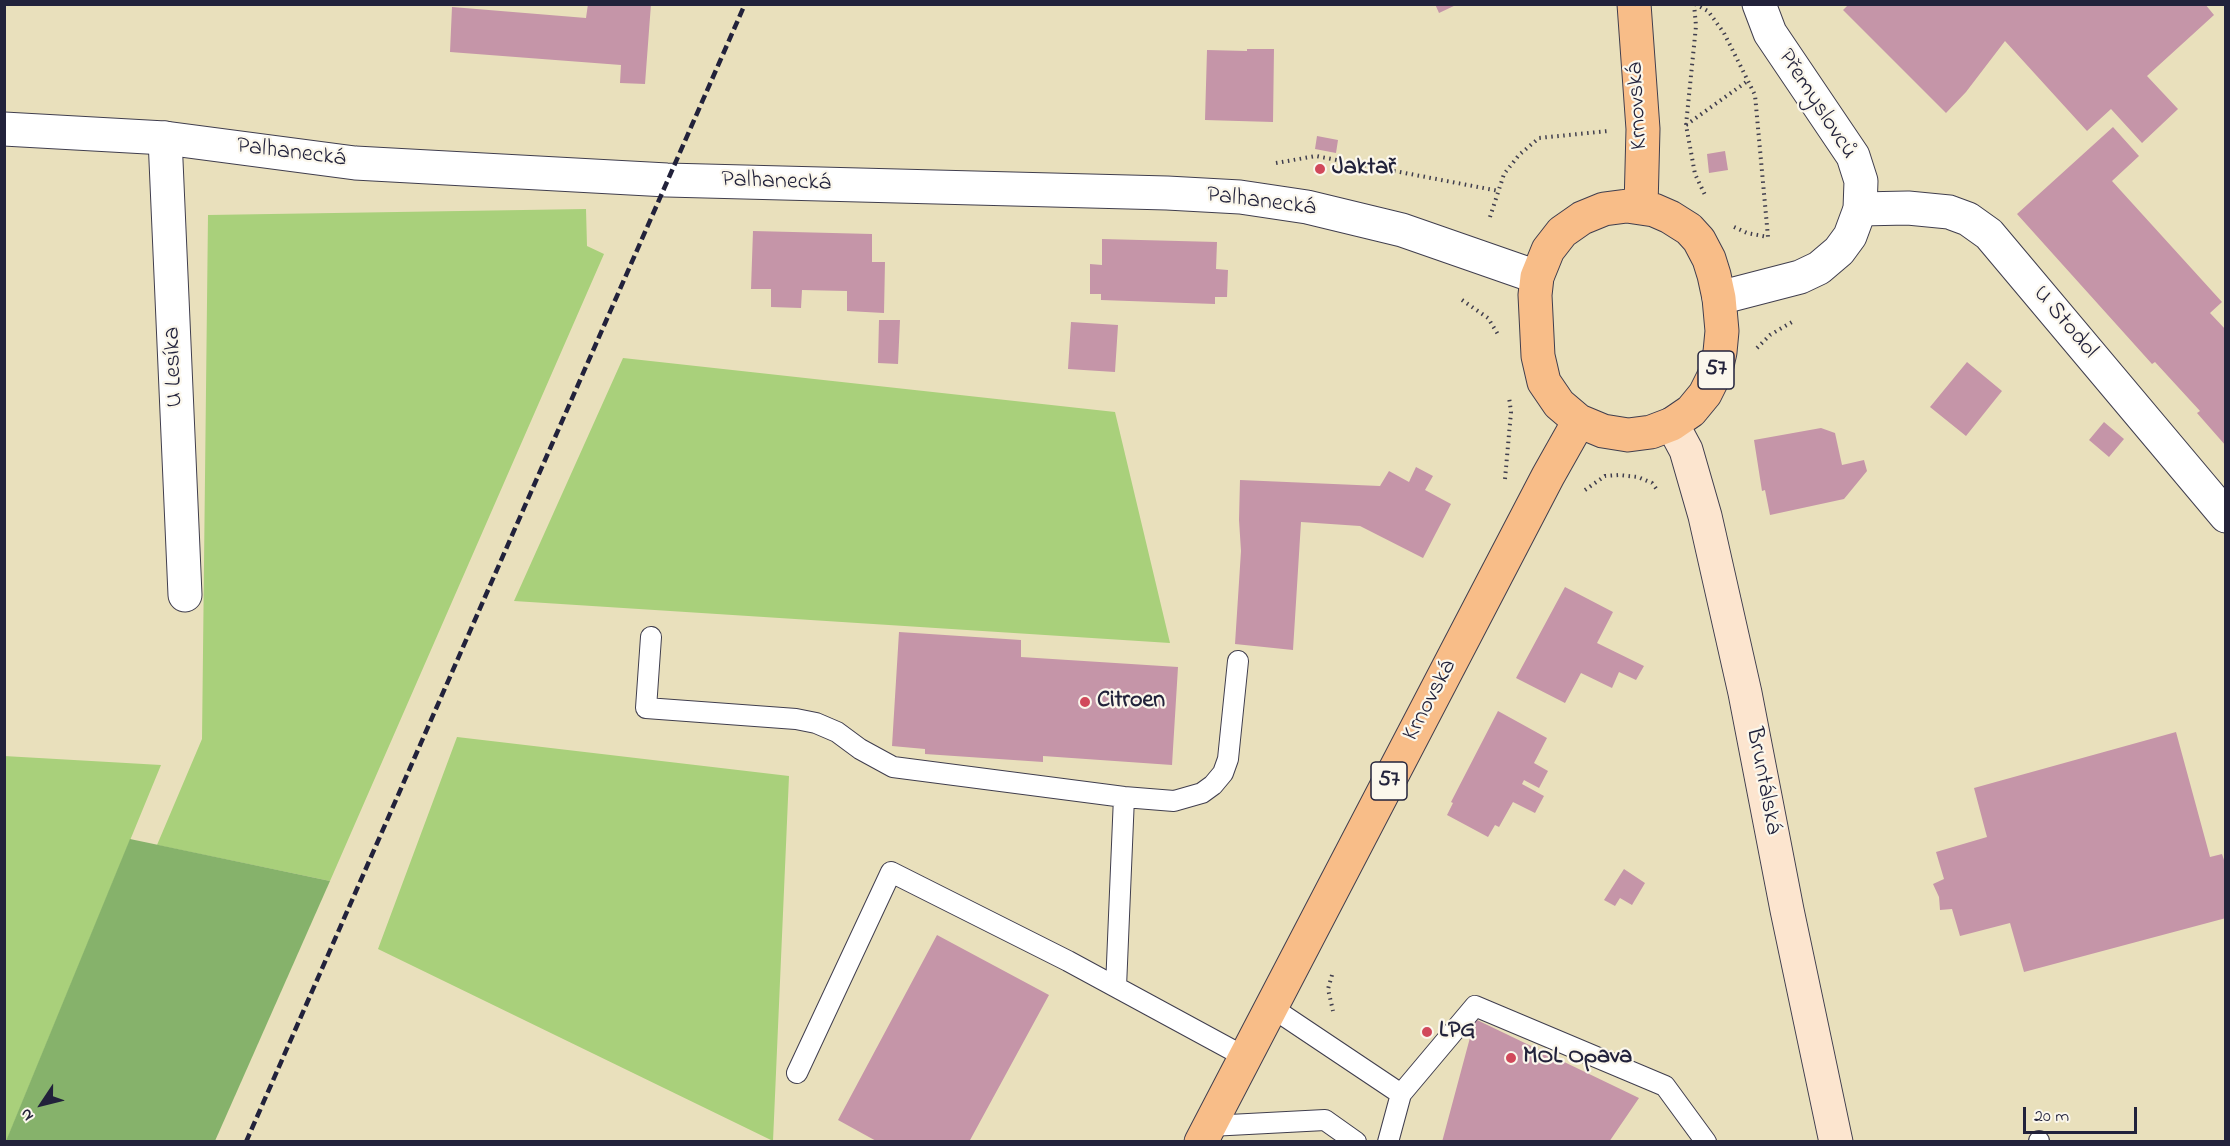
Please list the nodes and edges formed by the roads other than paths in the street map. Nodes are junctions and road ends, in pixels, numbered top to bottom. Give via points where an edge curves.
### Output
1 (1634, 4) edge
2 (1759, 4) edge
3 (4, 129) edge
4 (165, 138) junction
5 (1641, 207) junction
6 (1860, 209) junction
7 (1537, 277) junction
8 (1719, 298) junction
9 (1579, 421) junction
10 (1672, 424) junction
11 (2226, 516) edge
12 (185, 595) dead end
13 (651, 637) dead end
14 (1238, 661) dead end
15 (1124, 797) junction
16 (1116, 987) junction
17 (1271, 1007) junction
18 (1245, 1057) junction
19 (797, 1073) dead end
20 (1401, 1094) junction
21 (1206, 1133) edge
22 (1356, 1142) edge
23 (1388, 1142) edge
24 (1706, 1142) edge
25 (1836, 1142) edge

1 - 5 main road, Krnovská via 1643,129
2 - 6 street, Přemyslovců via 1770,33 1853,156 1861,182
3 - 4 street, Palhanecká
4 - 7 street, Palhanecká via 367,164 667,180 1240,197 1306,207 1411,232
4 - 12 street, U Lesíka
5 - 7 main road, 57 via 1604,209 1582,218 1562,232 1548,250
5 - 8 main road, 57 via 1670,217 1699,240 1709,259
6 - 8 street, Přemyslovců via 1850,236 1819,268 1800,277
6 - 11 street, U Stodol via 1948,212 1968,219 1989,234
7 - 9 main road, 57 via 1538,356 1544,382 1559,404
8 - 10 main road, 57 via 1722,331 1715,374 1691,411
9 - 10 main road, 57 via 1603,431 1628,435
9 - 17 main road, Krnovská / 57
10 - 25 main road, Bruntálská via 1694,473 1745,693
13 - 15 lane via 646,708 796,719 837,732 893,767
14 - 15 lane via 1228,759 1223,773 1208,789 1189,798 1174,801
15 - 16 lane
16 - 18 lane
16 - 19 lane via 891,872
17 - 18 main road, Krnovská / 57
17 - 20 lane
18 - 21 main road, Krnovská / 57
20 - 23 lane
20 - 24 lane via 1475,1006 1665,1086
21 - 22 lane via 1325,1120

